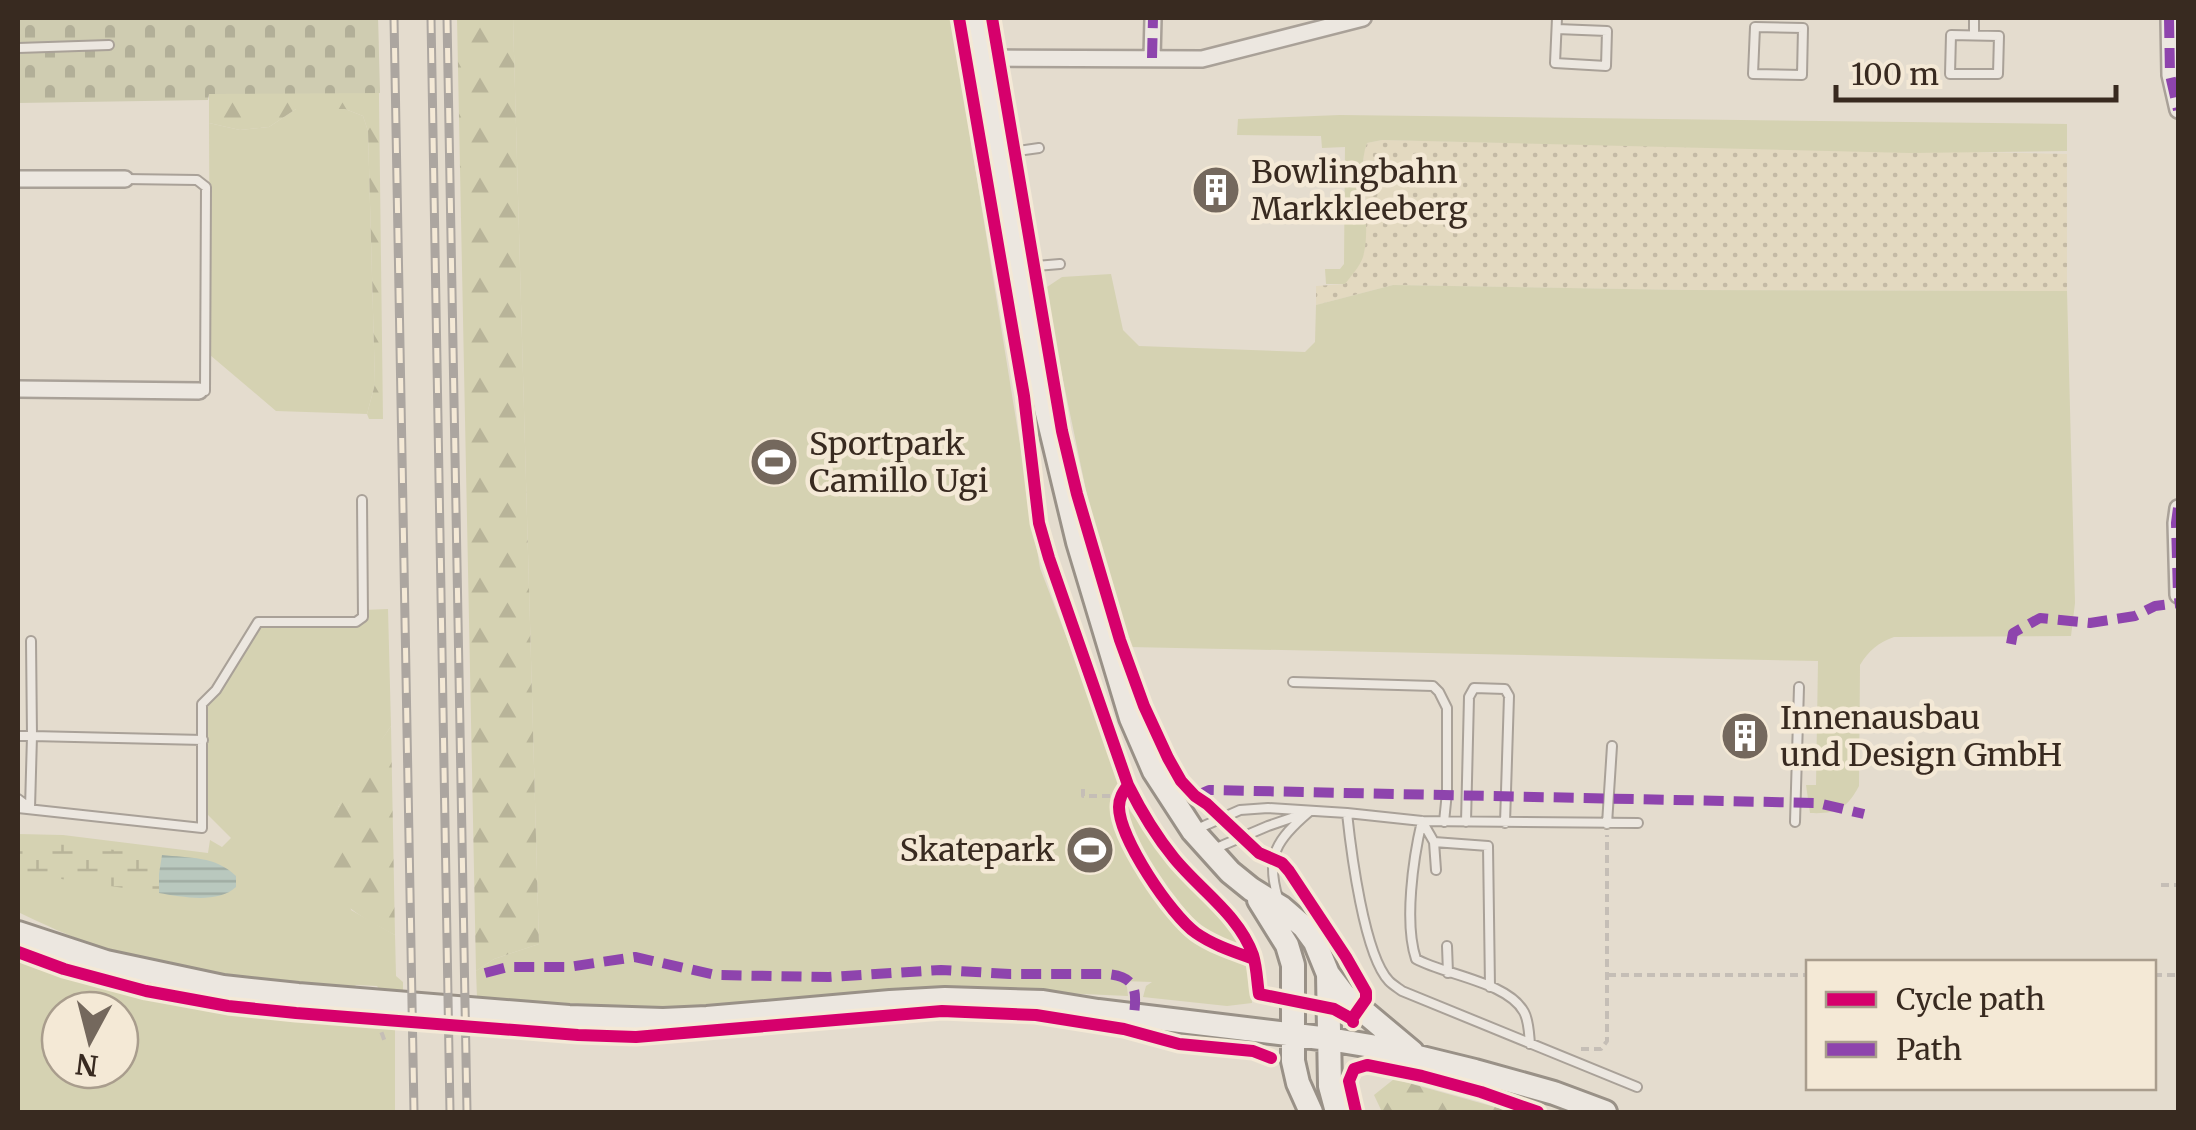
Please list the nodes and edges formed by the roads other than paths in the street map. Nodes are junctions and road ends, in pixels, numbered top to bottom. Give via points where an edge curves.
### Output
1 (976, 18) edge
2 (1153, 18) edge
3 (1364, 18) edge
4 (1558, 18) edge
5 (1974, 18) edge
6 (2170, 18) edge
7 (1333, 21) edge
8 (1778, 22) edge
9 (1557, 29) junction
10 (1974, 35) junction
11 (109, 45) dead end
12 (18, 48) edge
13 (984, 58) junction
14 (1152, 58) junction
15 (2178, 110) edge
16 (1039, 148) dead end
17 (1002, 153) junction
18 (18, 178) edge
19 (125, 179) joint
20 (1060, 264) dead end
21 (1021, 267) junction
22 (18, 389) edge
23 (199, 391) joint
24 (362, 500) dead end
25 (2178, 508) edge
26 (2178, 596) edge
27 (31, 641) dead end
28 (1293, 682) dead end
29 (1800, 688) dead end
30 (18, 736) edge
31 (32, 736) junction
32 (202, 740) junction
33 (1612, 746) dead end
34 (18, 799) edge
35 (18, 808) edge
36 (30, 808) junction
37 (1309, 812) junction
38 (1347, 813) junction
39 (1422, 821) junction
40 (1444, 822) junction
41 (1466, 822) junction
42 (1505, 822) junction
43 (1795, 822) dead end
44 (1606, 824) junction
45 (1638, 824) dead end
46 (1193, 831) junction
47 (1434, 842) junction
48 (1210, 851) junction
49 (1436, 870) dead end
50 (1251, 890) junction
51 (1282, 908) junction
52 (18, 933) edge
53 (1447, 946) dead end
54 (1448, 973) junction
55 (1328, 974) junction
56 (1490, 986) junction
57 (1293, 1034) junction
58 (1328, 1038) junction
59 (1530, 1044) junction
60 (1414, 1054) junction
61 (1637, 1087) dead end
62 (1311, 1112) edge
63 (1337, 1112) edge
64 (1605, 1112) edge

1 - 13 main road
2 - 14 street
3 - 7 street
4 - 9 lane
5 - 10 lane
6 - 15 street
7 - 14 street via 1202,59
8 - 8 lane via 1755,27 1754,74 1802,75 1802,28
9 - 9 lane via 1555,63 1606,66 1607,32
10 - 10 lane via 1950,35 1950,74 1998,74 1998,36
11 - 12 lane
13 - 14 street
13 - 17 main road
16 - 17 lane
17 - 21 main road
18 - 19 street
19 - 23 lane via 197,180 206,187
20 - 21 lane
21 - 46 main road via 1046,409 1113,662 1148,758
22 - 23 street
24 - 32 lane via 362,617 258,622 202,704
25 - 26 street
27 - 31 lane
28 - 40 lane via 1434,686 1446,708
29 - 43 lane
30 - 31 lane
31 - 32 lane
31 - 36 lane
32 - 36 lane via 202,828
33 - 44 lane
34 - 36 lane
35 - 36 lane
37 - 38 lane
37 - 46 lane via 1240,810
37 - 48 lane
37 - 51 lane via 1287,830 1273,858
38 - 39 lane
38 - 59 lane via 1370,946 1389,981
39 - 40 lane
39 - 47 lane
39 - 54 lane via 1413,861 1411,945 1416,959
40 - 41 lane
41 - 42 lane
41 - 42 lane via 1474,688 1505,689 1509,696
42 - 44 lane
44 - 45 lane
46 - 48 main road
47 - 49 lane
47 - 56 lane via 1488,846
48 - 50 main road
50 - 51 main road
50 - 57 main road via 1287,945
51 - 55 main road via 1315,942
52 - 57 main road via 167,976 383,1003 664,1020 944,999 1043,1002
53 - 54 lane
54 - 56 lane
55 - 58 main road
55 - 60 main road
56 - 59 lane via 1526,1014
57 - 58 main road
57 - 62 main road via 1298,1084
58 - 60 main road
58 - 63 main road
59 - 61 lane
60 - 64 main road

